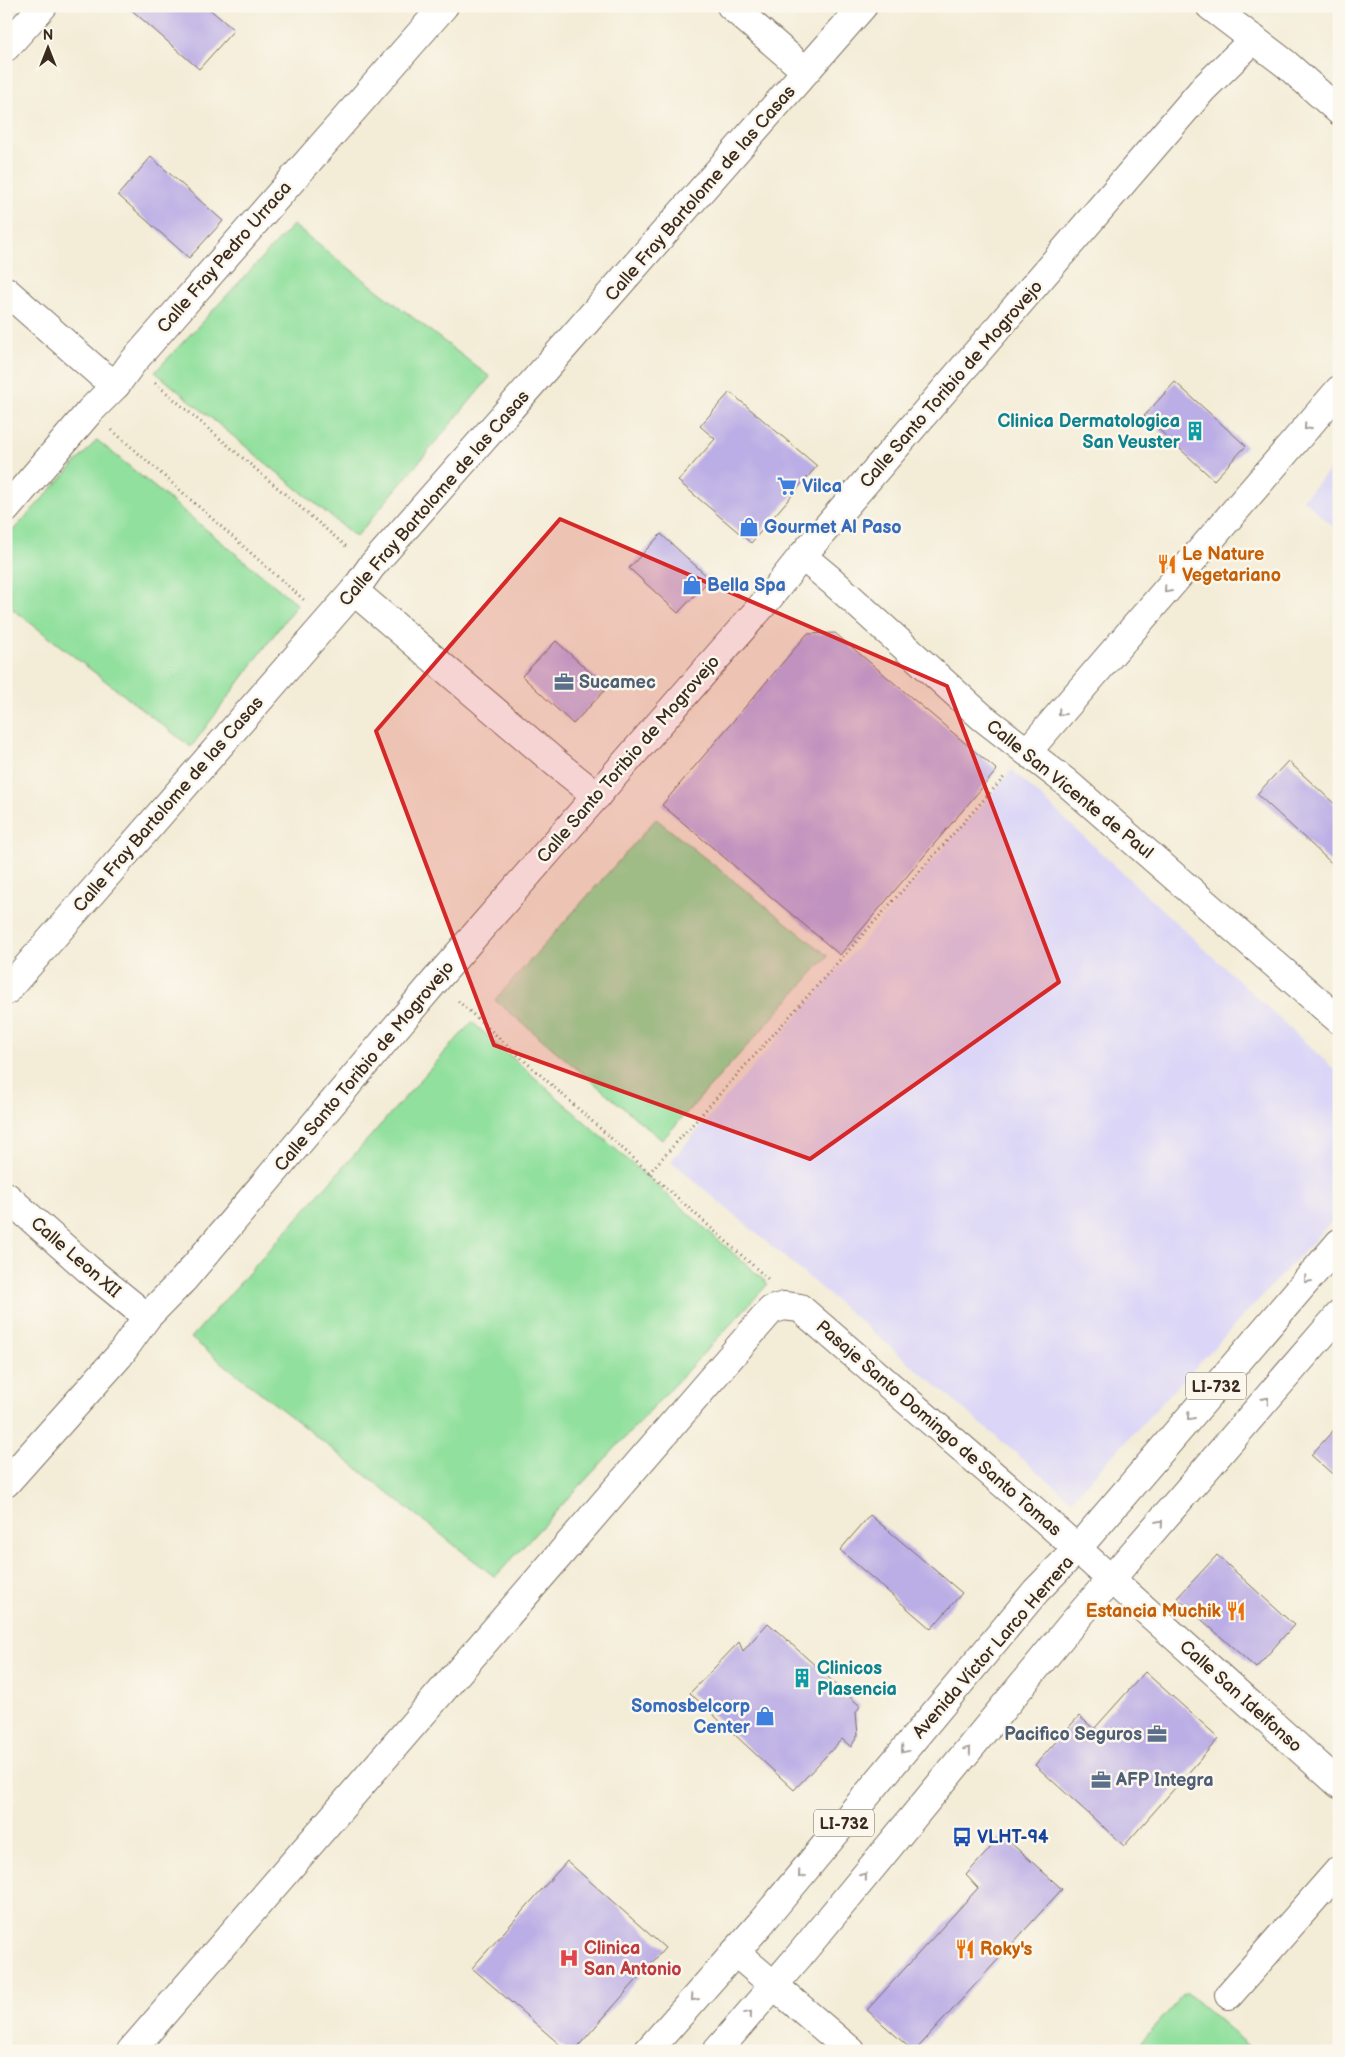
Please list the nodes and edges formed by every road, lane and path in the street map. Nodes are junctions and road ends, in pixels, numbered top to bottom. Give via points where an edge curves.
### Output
1 (43, 6) edge
2 (444, 6) edge
3 (730, 6) edge
4 (863, 6) edge
5 (1210, 6) edge
6 (1254, 39) junction
7 (6, 47) edge
8 (806, 71) junction
9 (1339, 111) edge
10 (6, 291) edge
11 (132, 363) junction
12 (116, 386) junction
13 (1339, 390) edge
14 (90, 411) junction
15 (6, 509) edge
16 (802, 556) junction
17 (371, 567) junction
18 (354, 591) junction
19 (327, 621) junction
20 (1027, 752) junction
21 (597, 796) junction
22 (435, 981) junction
23 (6, 991) edge
24 (1339, 1020) edge
25 (649, 1173) junction
26 (6, 1196) edge
27 (1339, 1243) edge
28 (800, 1308) junction
29 (1339, 1315) edge
30 (147, 1317) junction
31 (6, 1483) edge
32 (1077, 1549) junction
33 (1112, 1579) junction
34 (1339, 1784) edge
35 (1339, 1870) edge
36 (735, 1952) junction
37 (773, 1984) junction
38 (1229, 1995) dead end
39 (132, 2051) edge
40 (648, 2051) edge
41 (717, 2051) edge
42 (851, 2051) edge

1 - 7 street
2 - 11 street, Calle Fray Pedro Urraca
3 - 8 street
4 - 8 street, Calle Fray Bartolome de las Casas
5 - 6 street
6 - 9 street
6 - 16 street, Calle Santo Toribio de Mogrovejo via 1203,89
8 - 17 street, Calle Fray Bartolome de las Casas
10 - 12 street
11 - 12 street, Calle Fray Pedro Urraca
11 - 17 path
12 - 14 street, Calle Fray Pedro Urraca
13 -> 20 street
14 - 15 street, Calle Fray Pedro Urraca
14 - 19 path
16 - 20 street, Calle San Vicente de Paul via 982,717
16 - 21 street, Calle Santo Toribio de Mogrovejo
17 - 18 street, Calle Fray Bartolome de las Casas
18 - 19 street, Calle Fray Bartolome de las Casas
18 - 21 street
19 - 23 street, Calle Fray Bartolome de las Casas
20 - 24 street, Calle San Vicente de Paul via 1066,782
20 - 25 path
21 - 22 street, Calle Santo Toribio de Mogrovejo
22 - 25 path
22 - 30 street, Calle Santo Toribio de Mogrovejo via 184,1279
25 - 28 path
26 - 30 street, Calle Leon XII
27 -> 32 street, Avenida Víctor Larco Herrera / LI-732
28 - 32 street, Pasaje Santo Domingo de Santo Tomas
28 - 39 street via 784,1306 771,1310
33 -> 29 street, LI-732
30 - 31 street, Calle Santo Toribio de Mogrovejo via 119,1356
32 - 33 street, Calle San Idelfonso
32 -> 36 street, Avenida Víctor Larco Herrera / LI-732 via 1036,1591
33 - 34 street, Calle San Idelfonso
37 -> 33 street, LI-732
35 - 38 street
36 - 37 street
36 -> 40 street, Avenida Víctor Larco Herrera / LI-732
41 -> 37 street, LI-732
37 - 42 street

